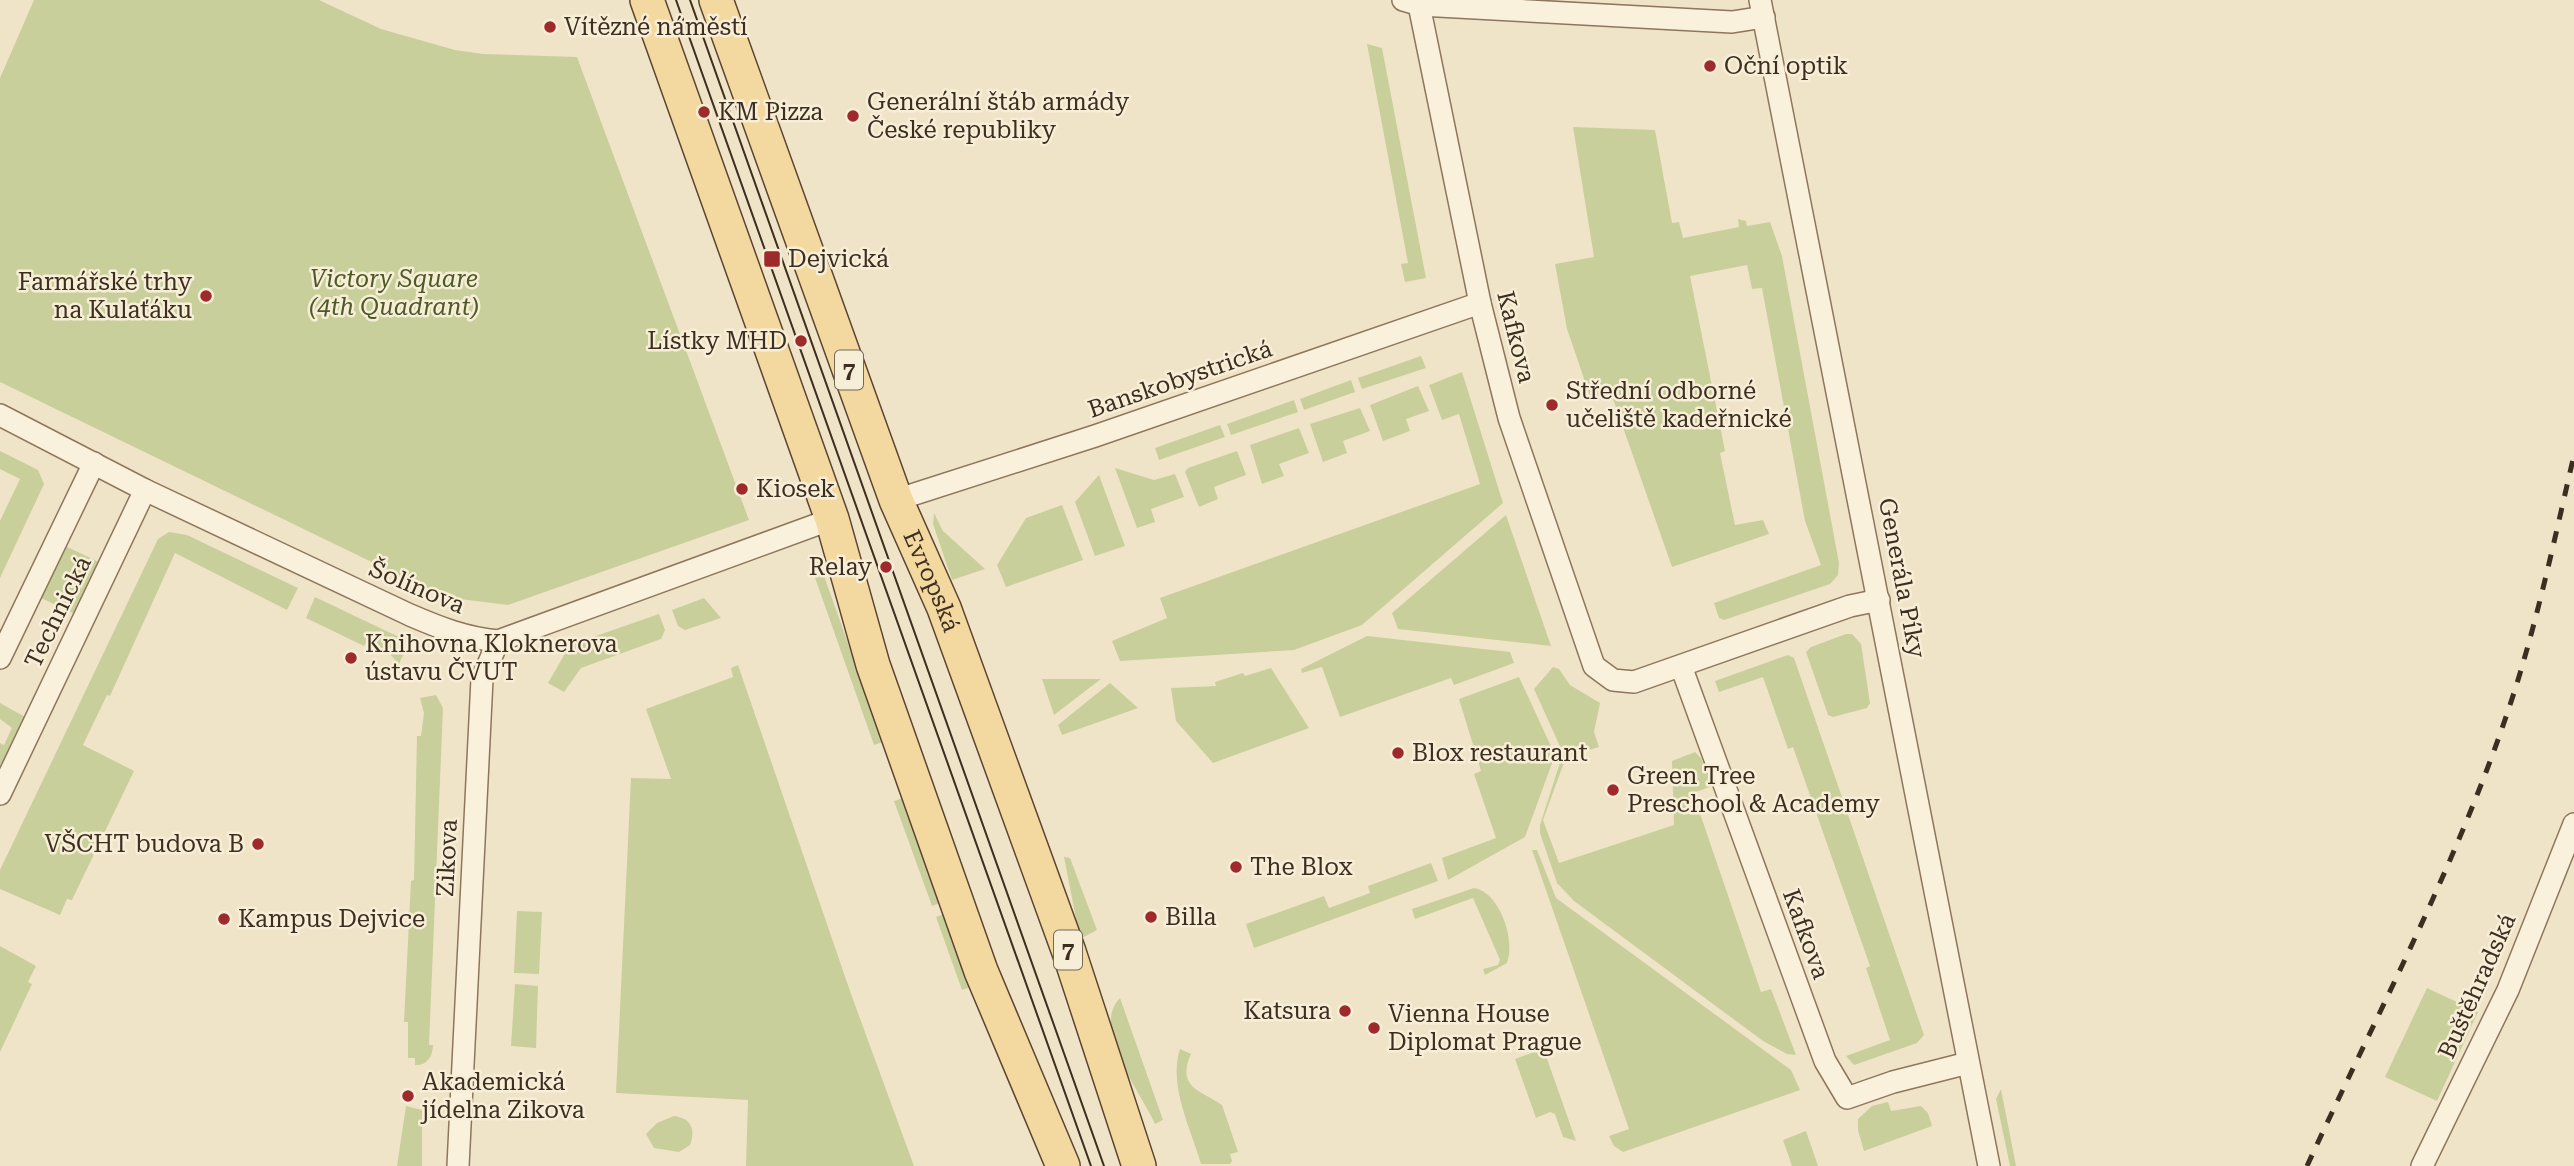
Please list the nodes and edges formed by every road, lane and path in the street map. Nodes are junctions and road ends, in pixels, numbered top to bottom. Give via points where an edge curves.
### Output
1 (647, 0) edge
2 (716, 0) edge
3 (1414, 2) edge
4 (1762, 8) edge
5 (1480, 303) junction
6 (0, 415) edge
7 (94, 463) junction
8 (145, 489) junction
9 (896, 500) junction
10 (832, 519) junction
11 (1879, 600) junction
12 (498, 641) junction
13 (0, 658) edge
14 (1681, 666) junction
15 (0, 794) edge
16 (2574, 824) edge
17 (1968, 1063) junction
18 (458, 1166) edge
19 (1063, 1166) edge
20 (1139, 1166) edge
21 (1989, 1166) edge
22 (2422, 1166) edge

1 - 10 main road
2 - 9 main road, Evropská / 7
3 - 4 street via 1732,22
3 - 5 street, Kafkova
4 - 11 street, Generála Píky
5 - 9 street, Banskobystrická
5 - 14 street, Kafkova via 1509,418 1589,656 1602,674 1618,682 1634,682
6 - 7 street, Šolínova
7 - 8 street, Šolínova
7 - 13 street, Technická
8 - 12 street, Šolínova via 452,634
8 - 15 street, Technická
9 - 20 main road, Evropská / 7 via 944,608 1069,951
10 - 12 street, Šolínova
10 - 19 main road via 873,665 981,971
11 - 14 street, Kafkova
11 - 17 street, Generála Píky
12 - 18 street, Zikova via 482,679
14 - 17 street, Kafkova via 1825,1061 1847,1098
16 - 22 street, Buštěhradská via 2508,989
17 - 21 street, Generála Píky

